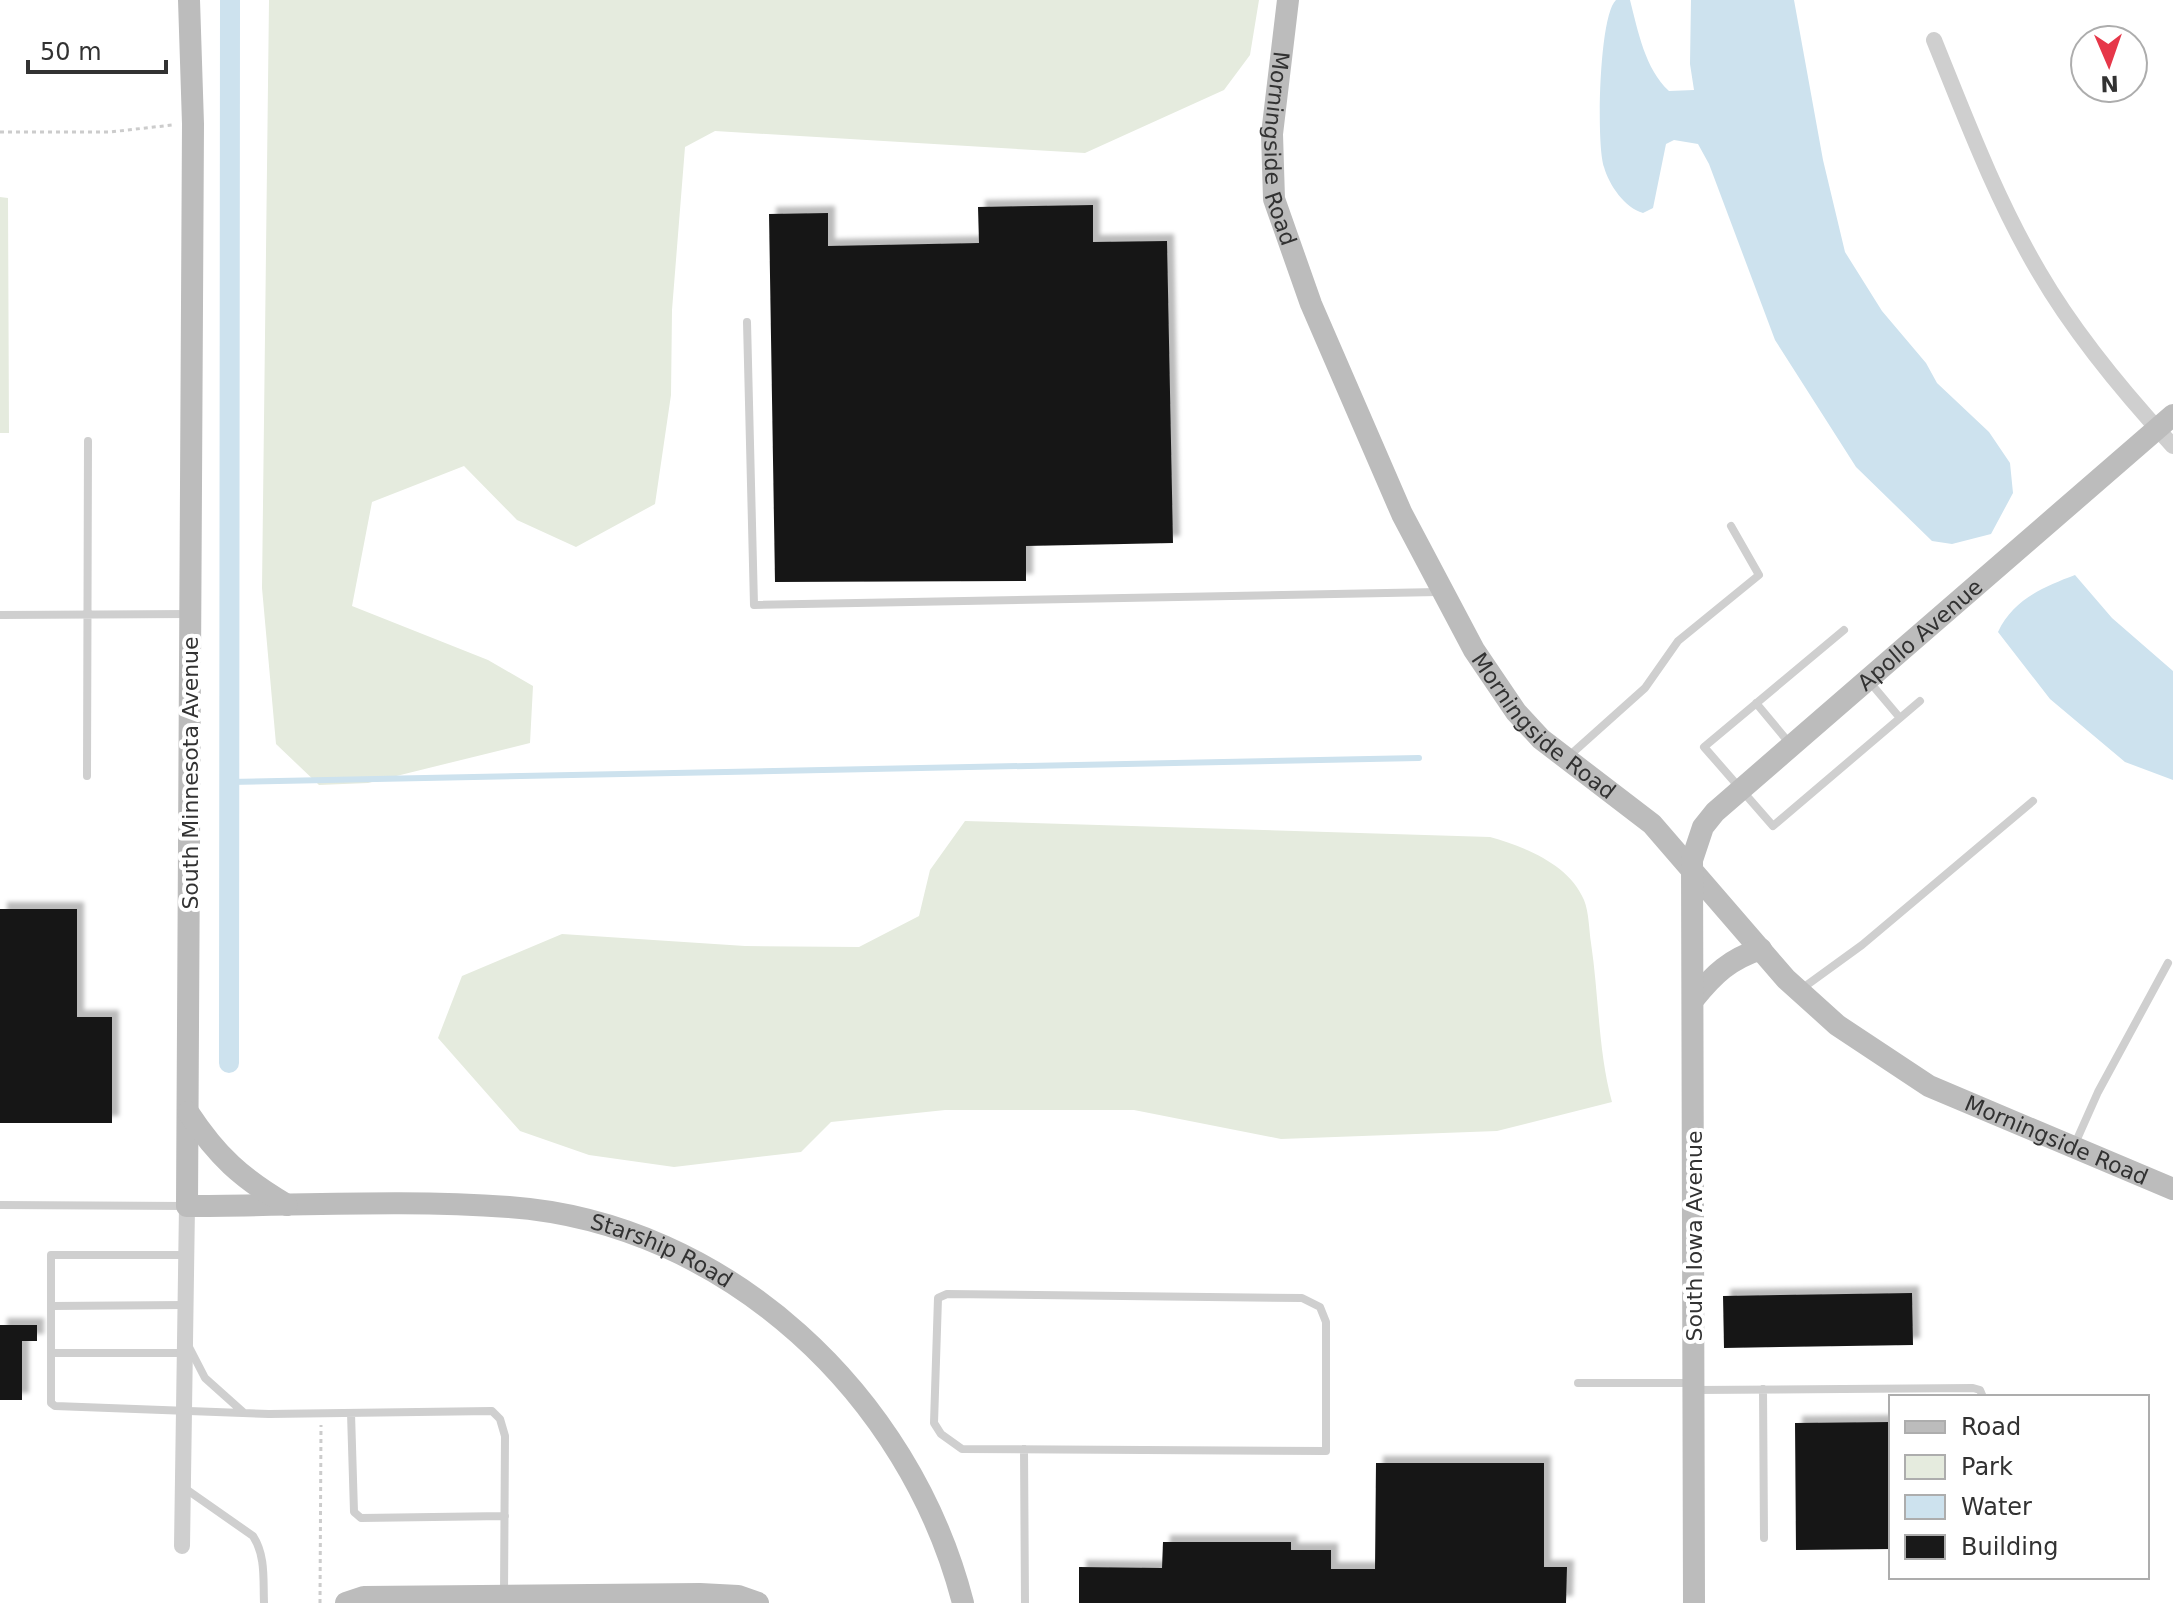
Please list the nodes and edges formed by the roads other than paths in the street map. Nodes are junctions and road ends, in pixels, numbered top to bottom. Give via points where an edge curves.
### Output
1 (189, 0) edge
2 (1288, 0) edge
3 (1934, 40) dead end
4 (747, 322) dead end
5 (2165, 421) edge
6 (88, 441) dead end
7 (2173, 446) edge
8 (1731, 526) dead end
9 (1443, 592) junction
10 (191, 614) junction
11 (0, 615) edge
12 (87, 615) junction
13 (1844, 630) dead end
14 (1867, 679) junction
15 (1920, 701) dead end
16 (1756, 703) junction
17 (1900, 718) junction
18 (1791, 745) junction
19 (1567, 758) junction
20 (87, 776) dead end
21 (1741, 791) junction
22 (2033, 801) dead end
23 (1693, 869) junction
24 (1761, 949) junction
25 (2168, 963) dead end
26 (1800, 991) junction
27 (1694, 999) junction
28 (188, 1112) junction
29 (2073, 1146) junction
30 (2173, 1189) edge
31 (0, 1205) edge
32 (187, 1206) junction
33 (288, 1206) junction
34 (186, 1255) junction
35 (185, 1305) junction
36 (52, 1306) junction
37 (185, 1335) junction
38 (51, 1353) junction
39 (184, 1353) junction
40 (1578, 1383) dead end
41 (1694, 1386) junction
42 (1763, 1389) junction
43 (1939, 1393) edge
44 (1982, 1395) edge
45 (184, 1409) junction
46 (243, 1412) junction
47 (351, 1413) junction
48 (1024, 1449) junction
49 (183, 1486) junction
50 (505, 1516) junction
51 (1764, 1538) dead end
52 (182, 1546) dead end
53 (504, 1595) junction
54 (402, 1600) edge
55 (264, 1603) edge
56 (346, 1603) edge
57 (755, 1603) edge
58 (963, 1603) edge
59 (1025, 1603) edge
60 (1694, 1603) edge

1 - 10 street, South Minnesota Avenue
2 - 9 street, Morningside Road via 1272,134 1274,199 1317,318 1402,514
3 - 5 street via 1987,172 2040,275
4 - 9 lane via 754,605
5 - 7 street
5 - 14 street, Apollo Avenue
6 - 12 lane
8 - 19 lane via 1759,575 1678,641 1645,688
9 - 19 street, Morningside Road via 1516,712
10 - 12 lane
10 - 28 street, South Minnesota Avenue
11 - 12 lane
12 - 20 lane
13 - 16 lane
14 - 17 lane
14 - 18 street, Apollo Avenue
15 - 17 lane
16 - 18 lane
16 - 21 lane via 1704,747
17 - 21 lane via 1773,826
18 - 21 street, Apollo Avenue
19 - 23 street, Morningside Road via 1652,824
21 - 23 street, Apollo Avenue via 1703,827
22 - 26 lane
23 - 24 street, Morningside Road
23 - 27 street, South Iowa Avenue
24 - 26 street, Morningside Road
24 - 27 street via 1738,956 1715,973
25 - 29 lane
26 - 29 street, Morningside Road via 1837,1025 1929,1086
27 - 41 street, South Iowa Avenue
28 - 32 street, South Minnesota Avenue
28 - 33 street via 220,1158
29 - 30 street, Morningside Road
31 - 32 lane
32 - 33 street, Starship Road
32 - 34 street, South Minnesota Avenue
33 - 58 street, Starship Road via 510,1207 580,1219 706,1267 784,1319 867,1405 928,1503
34 - 35 street, South Minnesota Avenue
34 - 36 lane via 51,1255
35 - 36 lane
35 - 37 street, South Minnesota Avenue
36 - 38 lane
37 - 39 street, South Minnesota Avenue
37 - 46 lane via 205,1378
38 - 39 lane
38 - 45 lane via 55,1406
39 - 45 street, South Minnesota Avenue
40 - 41 lane
41 - 42 lane
41 - 60 street, South Iowa Avenue
42 - 43 lane
42 - 51 lane
43 - 44 lane via 1973,1388
45 - 46 lane
45 - 49 street, South Minnesota Avenue
46 - 47 lane
47 - 50 lane via 492,1411 505,1436
47 - 50 lane via 354,1512 361,1518
48 - 48 lane via 962,1449 934,1423 938,1298 1302,1298 1320,1307 1326,1322 1326,1451
48 - 59 lane
49 - 52 street, South Minnesota Avenue
49 - 55 lane via 253,1536 263,1565
50 - 53 lane
53 - 54 street
53 - 57 street via 700,1594 738,1596
54 - 56 street via 364,1597

